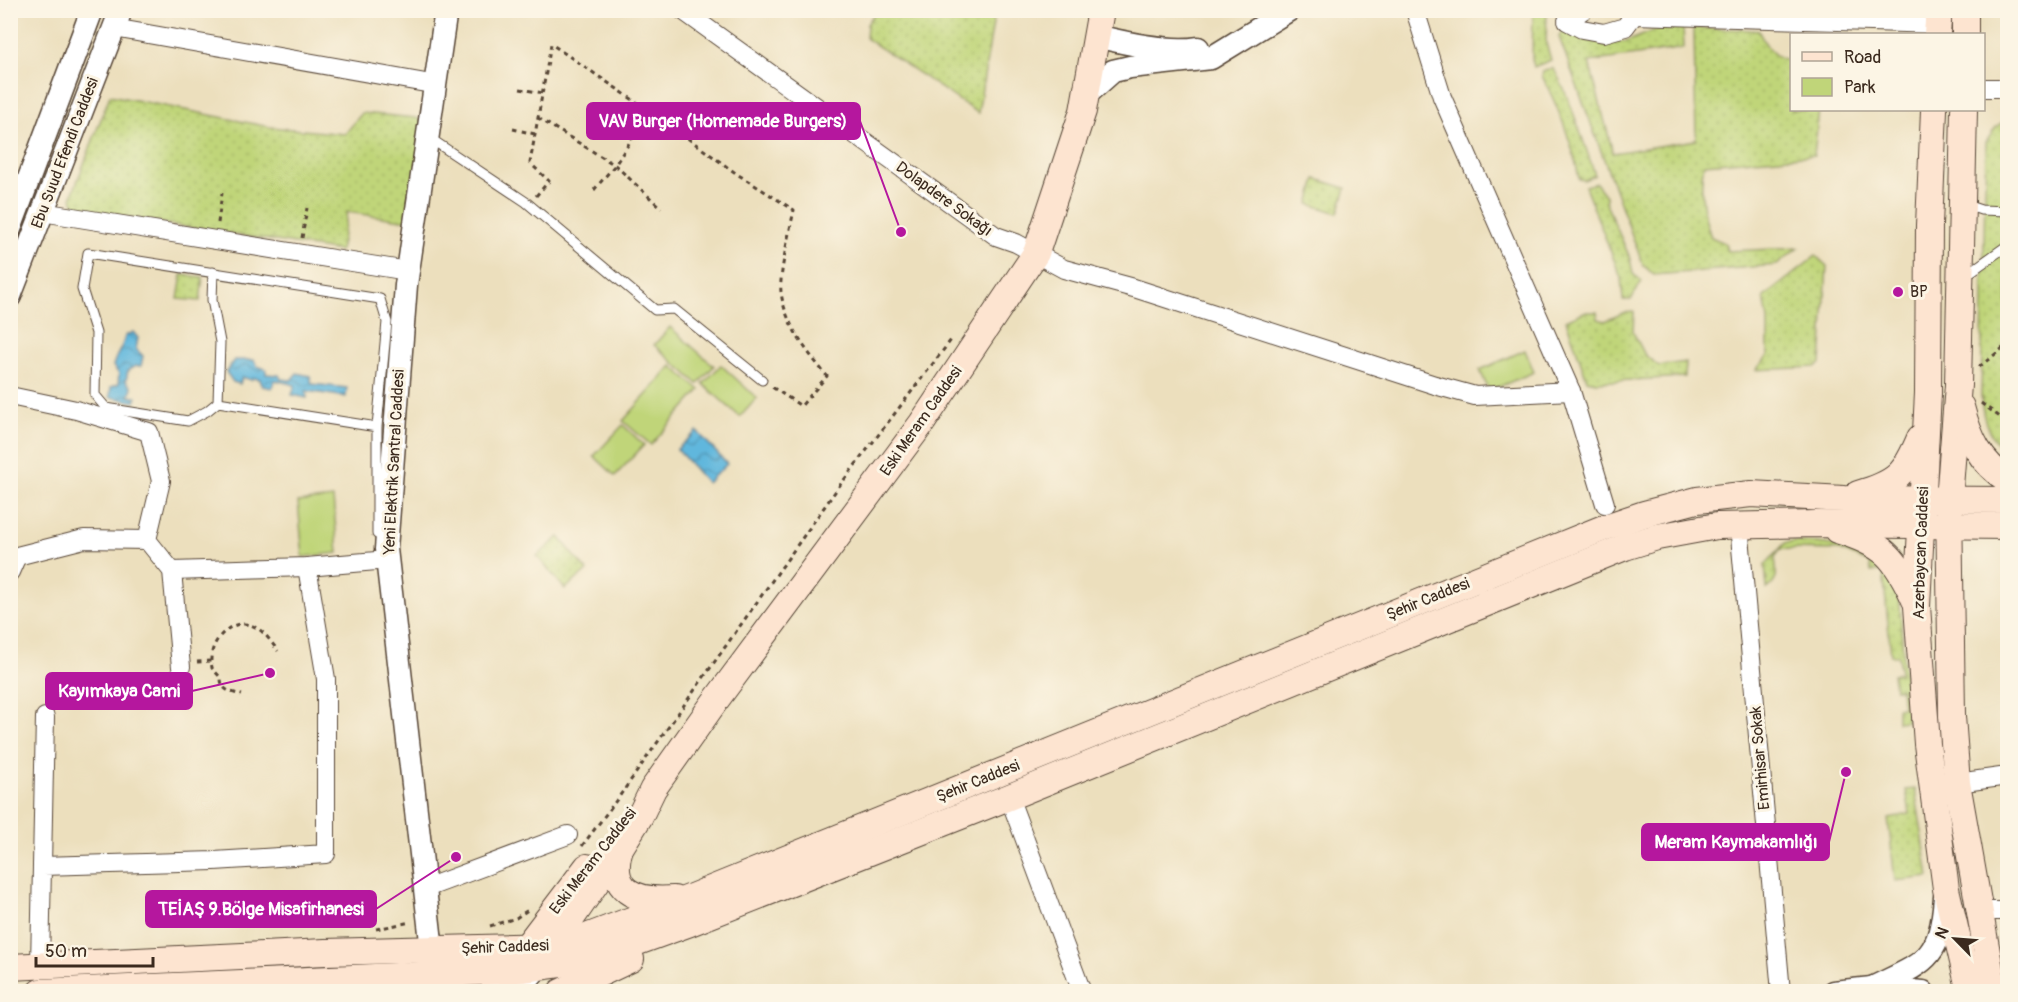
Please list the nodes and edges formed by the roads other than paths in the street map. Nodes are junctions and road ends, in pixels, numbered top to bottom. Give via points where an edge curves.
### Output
1 (92, 10) edge
2 (446, 10) edge
3 (682, 10) edge
4 (1101, 10) edge
5 (1267, 10) edge
6 (1289, 10) edge
7 (1414, 10) edge
8 (1583, 10) edge
9 (1965, 10) edge
10 (1631, 13) edge
11 (118, 19) edge
12 (1938, 23) edge
13 (1965, 33) edge
14 (1096, 36) junction
15 (436, 85) junction
16 (1985, 88) edge
17 (2007, 88) edge
18 (1086, 95) junction
19 (1934, 111) edge
20 (1964, 111) edge
21 (428, 137) junction
22 (1962, 203) junction
23 (2007, 211) edge
24 (42, 212) junction
25 (1929, 225) junction
26 (10, 229) edge
27 (2007, 245) edge
28 (1036, 253) junction
29 (1920, 258) dead end
30 (408, 271) junction
31 (213, 272) junction
32 (1960, 281) junction
33 (10, 296) edge
34 (1919, 363) dead end
35 (762, 380) road end
36 (1971, 385) junction
37 (1571, 391) junction
38 (10, 396) edge
39 (218, 402) junction
40 (1927, 404) junction
41 (376, 427) junction
42 (2007, 480) edge
43 (1844, 499) junction
44 (1923, 499) junction
45 (1949, 500) junction
46 (2007, 500) edge
47 (1605, 504) dead end
48 (1815, 524) junction
49 (1739, 525) junction
50 (1921, 525) junction
51 (1949, 525) junction
52 (2007, 526) edge
53 (147, 540) junction
54 (382, 560) junction
55 (307, 567) junction
56 (172, 571) junction
57 (10, 573) edge
58 (1917, 606) junction
59 (180, 665) road end
60 (45, 717) dead end
61 (2007, 776) edge
62 (1957, 783) junction
63 (653, 789) junction
64 (1009, 797) junction
65 (567, 835) dead end
66 (620, 848) junction
67 (42, 866) junction
68 (426, 888) junction
69 (1946, 889) junction
70 (690, 910) junction
71 (1979, 911) junction
72 (2007, 911) edge
73 (553, 946) junction
74 (432, 950) junction
75 (532, 958) junction
76 (40, 965) junction
77 (10, 967) edge
78 (513, 981) edge
79 (275, 982) junction
80 (1872, 988) junction
81 (40, 992) edge
82 (299, 992) edge
83 (492, 992) edge
84 (561, 992) edge
85 (1082, 992) edge
86 (1781, 992) edge
87 (1833, 992) edge
88 (1923, 992) edge
89 (1970, 992) edge
90 (1994, 992) edge

1 - 26 street, Ebu Suud Efendi Caddesi
2 - 15 street, Yeni Elektrik Santral Caddesi
3 - 28 street, Dolapdere Sokağı via 996,236
4 - 14 main road, Eski Meram Caddesi
5 - 14 street via 1214,44 1188,50
6 - 18 street via 1211,58 1113,71
7 - 37 street via 1442,97
8 - 10 street via 1567,21 1604,33 1625,27
9 - 13 main road
10 - 12 street
11 - 15 street
11 - 24 street, Ebu Suud Efendi Caddesi
14 - 18 main road, Eski Meram Caddesi
15 - 21 street, Yeni Elektrik Santral Caddesi
16 - 17 street
18 - 28 main road, Eski Meram Caddesi
19 - 25 main road, Azerbaycan Caddesi
20 - 22 main road, Azerbaycan Caddesi
21 - 30 street, Yeni Elektrik Santral Caddesi
21 - 35 lane via 530,205 655,310 674,309
22 - 23 lane via 1982,210
22 - 32 main road, Azerbaycan Caddesi
24 - 30 street
24 - 33 street, Ebu Suud Efendi Caddesi
25 - 29 lane
25 - 40 main road, Azerbaycan Caddesi
27 - 32 lane
28 - 37 street, Dolapdere Sokağı via 1064,269 1476,396
28 - 63 main road, Eski Meram Caddesi via 922,423
30 - 54 street, Yeni Elektrik Santral Caddesi
31 - 39 lane via 212,300 220,342
31 - 39 lane via 88,253 82,289 96,333 95,395 106,408 188,421
31 - 41 lane via 380,299 387,322
32 - 36 main road, Azerbaycan Caddesi
34 - 40 lane
36 - 42 main road via 1961,408 1974,446 1983,460
36 - 45 main road, Azerbaycan Caddesi
37 - 47 street
38 - 53 street via 149,432 161,481
39 - 41 lane
40 - 43 main road via 1920,438 1907,468 1883,487
40 - 44 main road, Azerbaycan Caddesi
41 - 54 lane
43 - 44 main road, Şehir Caddesi
43 - 70 main road, Şehir Caddesi via 1751,495 1697,500 1635,517
44 - 45 main road, Şehir Caddesi
44 - 50 main road, Azerbaycan Caddesi
45 - 46 main road, Şehir Caddesi
45 - 51 main road, Azerbaycan Caddesi
48 - 49 main road, Şehir Caddesi
48 - 50 main road, Şehir Caddesi
48 - 58 main road via 1872,543 1891,556
49 - 64 main road, Şehir Caddesi via 1688,530 1625,547
49 - 86 street, Emirhisar Sokak
50 - 51 main road, Şehir Caddesi
50 - 58 main road, Azerbaycan Caddesi
51 - 52 main road, Şehir Caddesi
51 - 62 main road, Azerbaycan Caddesi
53 - 56 street
53 - 57 street via 84,538 17,556
54 - 55 street
54 - 68 street, Yeni Elektrik Santral Caddesi
55 - 56 street
55 - 67 street via 326,679 326,854
56 - 59 street
58 - 69 main road, Azerbaycan Caddesi via 1928,744
60 - 67 street
61 - 62 street
62 - 71 main road, Azerbaycan Caddesi
63 - 66 main road, Eski Meram Caddesi
63 - 75 main road, Eski Meram Caddesi via 616,827
64 - 70 main road, Şehir Caddesi
64 - 85 street
65 - 68 street
66 - 70 main road via 616,868 626,889 637,897
66 - 73 main road, Eski Meram Caddesi
67 - 76 street
68 - 74 street, Yeni Elektrik Santral Caddesi
69 - 80 street via 1943,923 1929,956 1917,967
69 - 89 main road, Azerbaycan Caddesi
70 - 73 main road, Şehir Caddesi
70 - 75 main road, Şehir Caddesi via 599,956
70 - 84 main road via 642,954
71 - 72 street
71 - 90 main road, Azerbaycan Caddesi
73 - 75 main road, Şehir Caddesi
74 - 75 main road, Şehir Caddesi
74 - 76 main road, Şehir Caddesi
75 - 78 main road, Eski Meram Caddesi
76 - 77 main road, Şehir Caddesi
78 - 79 main road, Şehir Caddesi
78 - 83 street, Eski Meram Caddesi
79 - 81 main road, Şehir Caddesi
79 - 82 main road
80 - 87 street
80 - 88 street

